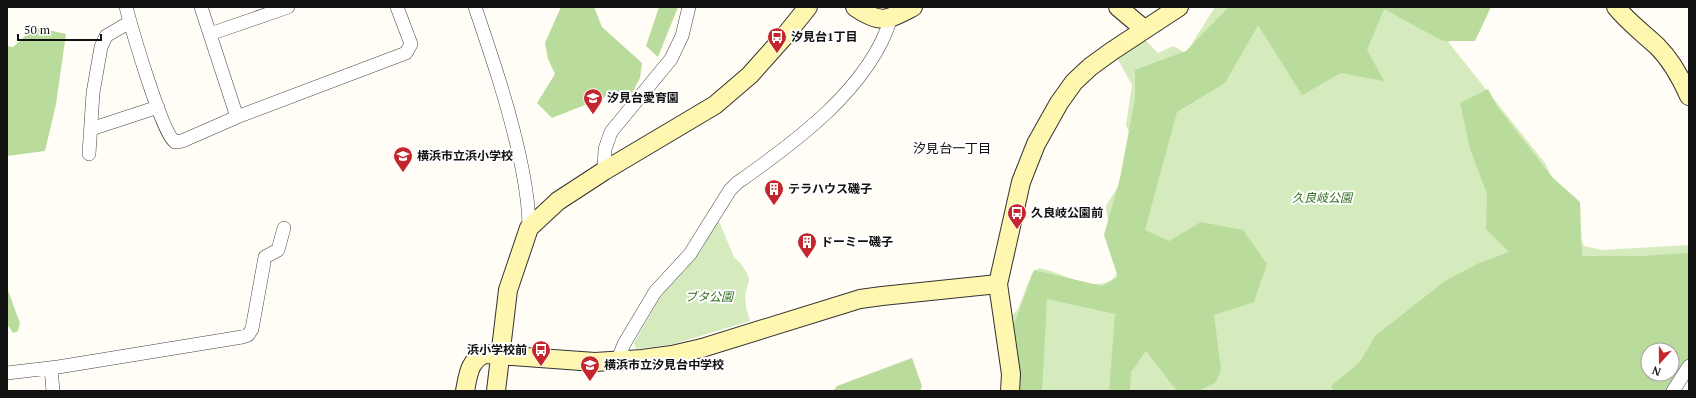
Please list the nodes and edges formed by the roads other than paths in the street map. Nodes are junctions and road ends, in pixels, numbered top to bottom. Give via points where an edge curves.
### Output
1 (126, 7) edge
2 (201, 7) edge
3 (288, 7) edge
4 (397, 7) edge
5 (475, 7) edge
6 (689, 7) edge
7 (808, 7) edge
8 (855, 7) edge
9 (914, 7) edge
10 (1118, 7) edge
11 (1179, 7) edge
12 (1616, 7) edge
13 (891, 18) junction
14 (130, 22) junction
15 (1144, 29) junction
16 (210, 34) junction
17 (1689, 96) edge
18 (158, 107) junction
19 (237, 116) junction
20 (91, 129) junction
21 (89, 154) dead end
22 (604, 171) junction
23 (284, 228) dead end
24 (529, 228) junction
25 (998, 284) junction
26 (500, 355) junction
27 (617, 362) junction
28 (1689, 366) edge
29 (51, 368) junction
30 (7, 373) edge
31 (54, 391) edge
32 (465, 391) edge
33 (496, 391) edge
34 (1010, 391) edge
35 (1673, 391) edge

1 - 14 street
2 - 16 street
3 - 16 street
4 - 19 street via 410,44 406,53
5 - 24 street via 517,142 528,200
6 - 22 street via 682,36 671,59 611,132 605,148
7 - 22 street via 750,75 715,105
8 - 13 street via 874,18
9 - 13 street
10 - 15 street
11 - 15 street
12 - 17 street via 1658,47 1683,82
13 - 27 street via 875,54 843,96 788,148 730,190 690,254 655,292 624,344
14 - 18 street
14 - 20 street via 102,41 93,93
15 - 25 street via 1090,67 1074,82 1047,122 1021,182
16 - 19 street
18 - 19 street via 169,137 175,142
18 - 20 street
20 - 21 street
22 - 24 street via 558,201
23 - 29 street via 278,250 265,257 252,329 248,334
24 - 26 street via 508,290
25 - 27 street via 860,300 694,350
25 - 34 street
26 - 27 street
26 - 32 street via 478,356 470,370
26 - 33 street
28 - 35 street
29 - 30 street
29 - 31 street

